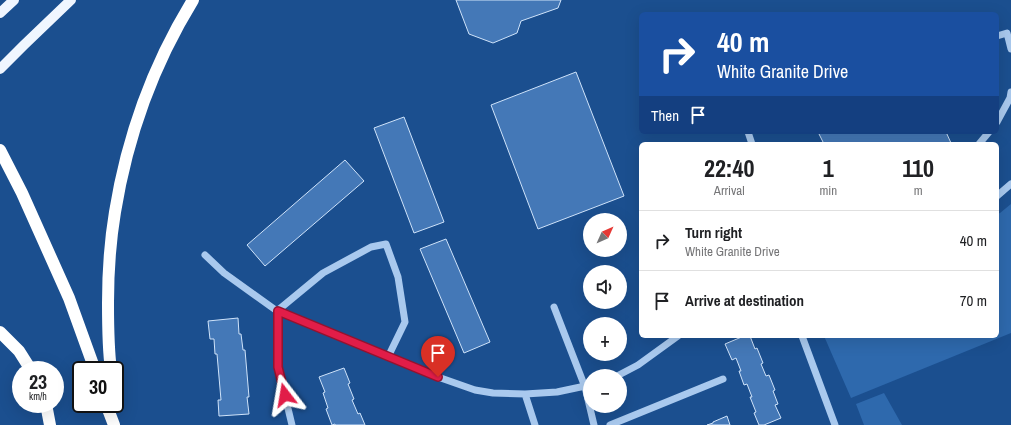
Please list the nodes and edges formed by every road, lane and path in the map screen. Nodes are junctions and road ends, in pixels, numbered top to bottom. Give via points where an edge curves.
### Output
1 (14, 0) edge
2 (71, 0) edge
3 (193, 0) edge
4 (0, 13) edge
5 (999, 35) edge
6 (1011, 49) edge
7 (0, 69) edge
8 (1011, 92) edge
9 (999, 118) edge
10 (987, 134) edge
11 (981, 142) edge
12 (0, 150) edge
13 (1011, 184) edge
14 (999, 194) edge
15 (205, 255) dead end
16 (554, 307) dead end
17 (278, 311) junction
18 (0, 332) edge
19 (675, 338) edge
20 (803, 338) edge
21 (388, 358) junction
22 (25, 361) edge
23 (92, 361) edge
24 (110, 361) edge
25 (627, 372) edge
26 (583, 374) edge
27 (723, 379) dead end
28 (583, 387) edge
29 (525, 394) junction
30 (48, 413) edge
31 (109, 413) edge
32 (116, 413) edge
33 (592, 413) edge
34 (50, 425) edge
35 (114, 425) edge
36 (118, 425) edge
37 (292, 425) edge
38 (535, 425) edge
39 (594, 425) edge
40 (610, 425) edge
41 (835, 425) edge

1 - 4 main road
2 - 7 main road
3 - 24 highway via 166,50 138,116 120,182 110,252 108,332
5 - 6 street via 1007,33
8 - 9 street
10 - 11 street
12 - 23 highway via 69,298
13 - 14 street
15 - 17 street via 224,273
16 - 26 street
17 - 21 street
17 - 21 street via 323,273 370,247 386,244 398,277 405,322
17 - 37 street via 278,367
18 - 22 highway
19 - 25 street
20 - 41 street
21 - 29 street via 475,390
27 - 40 street
28 - 29 street
29 - 38 street
30 - 34 highway
31 - 35 highway
32 - 36 highway
33 - 39 street

